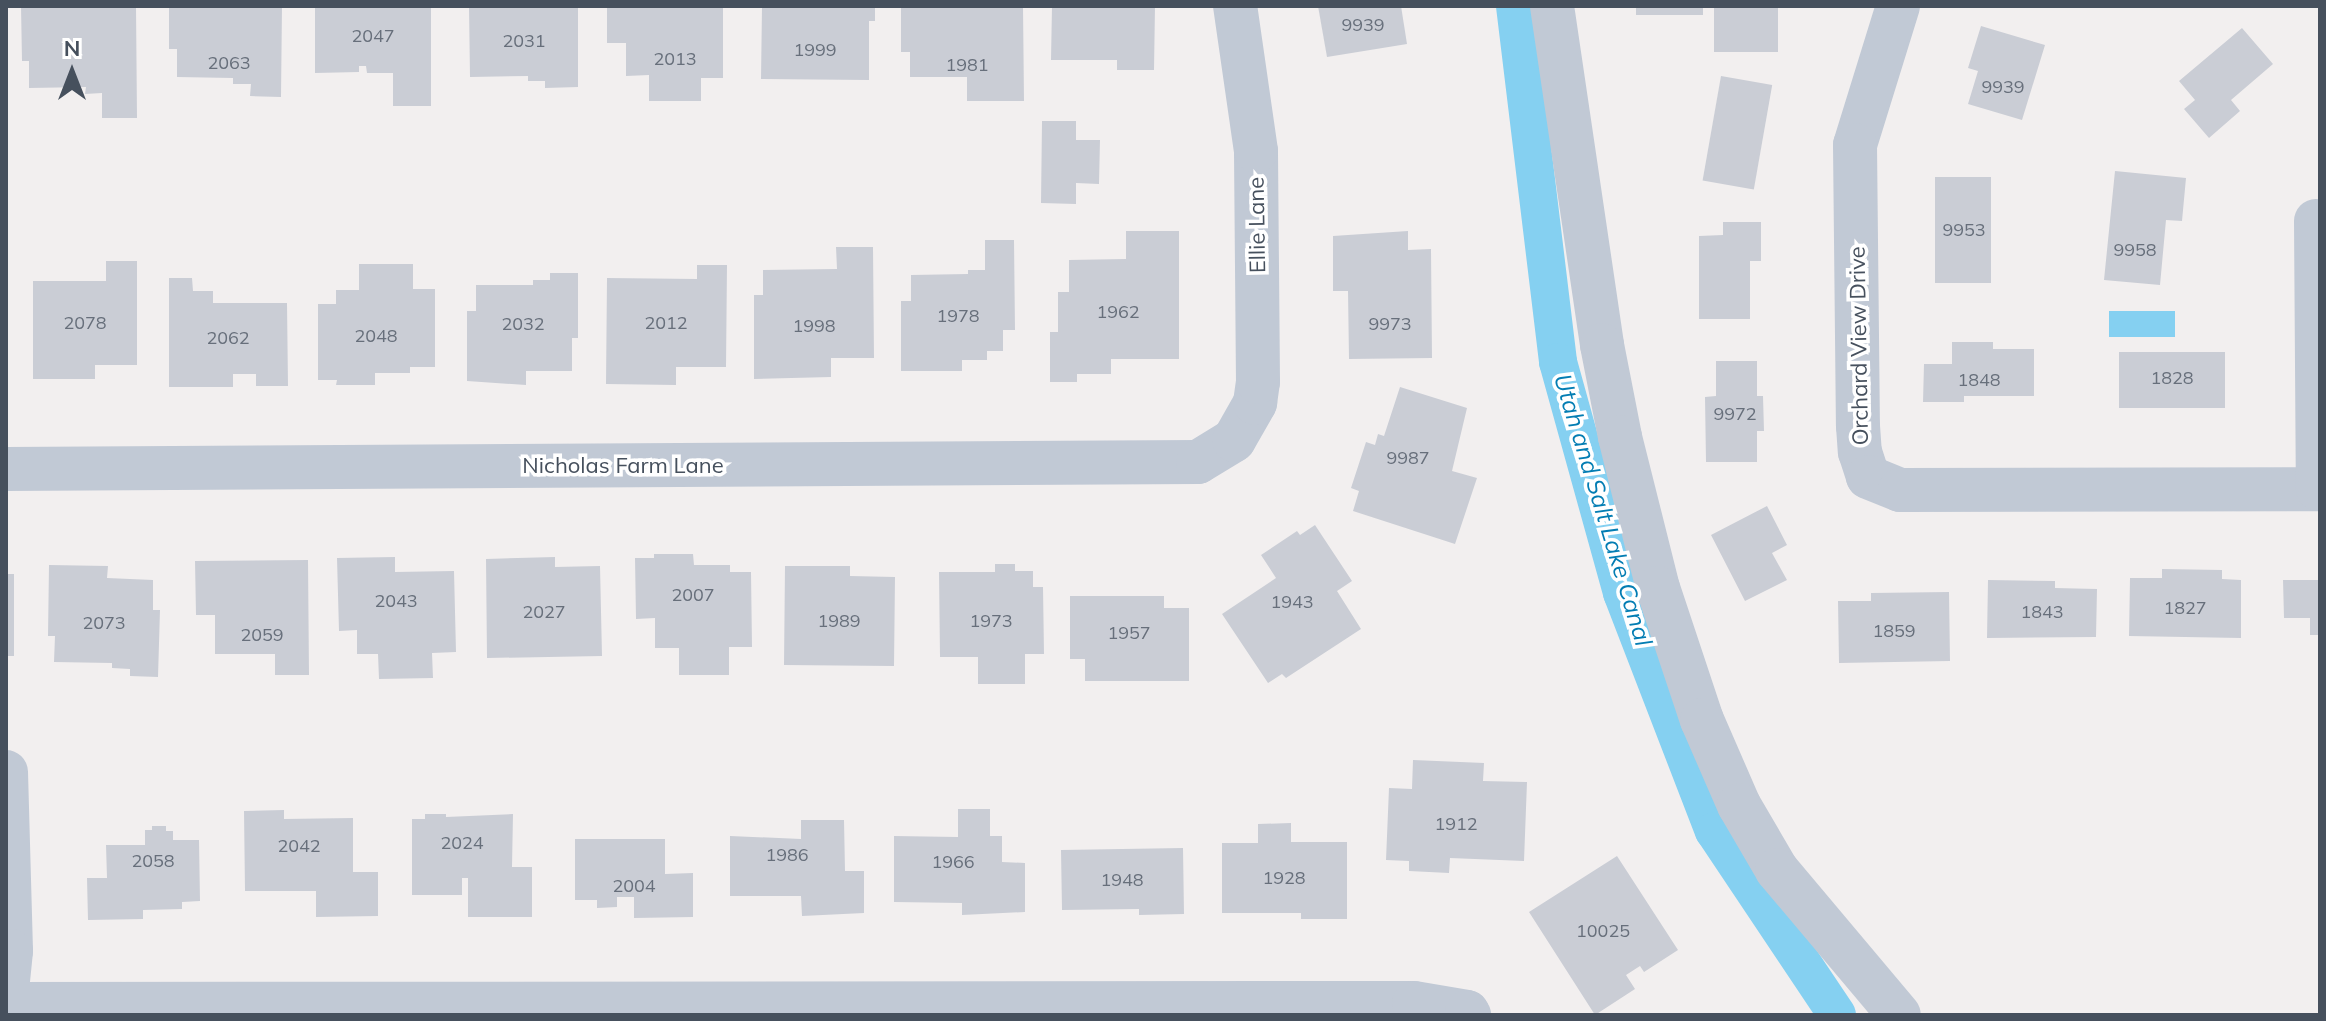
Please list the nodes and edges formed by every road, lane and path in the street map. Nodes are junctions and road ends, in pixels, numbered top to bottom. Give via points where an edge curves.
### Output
1 (1235, 6) edge
2 (1552, 6) edge
3 (1898, 6) edge
4 (2316, 221) dead end
5 (1234, 440) joint
6 (6, 469) edge
7 (2319, 489) edge
8 (7, 772) edge
9 (6, 1002) edge
10 (536, 1009) edge
11 (1041, 1009) edge
12 (1469, 1015) edge
13 (1899, 1015) edge

1 - 5 street, Ellie Lane via 1256,151 1258,382 1251,413
2 - 13 street via 1620,437 1658,588 1702,720 1739,805 1777,870
3 - 7 street, Orchard View Drive via 1855,145 1858,426 1868,477 1900,490
4 - 7 street
5 - 6 street, Nicholas Farm Lane via 1208,458 1176,464
8 - 9 street via 11,951
9 - 10 street
10 - 11 street
11 - 12 street via 1414,1003

